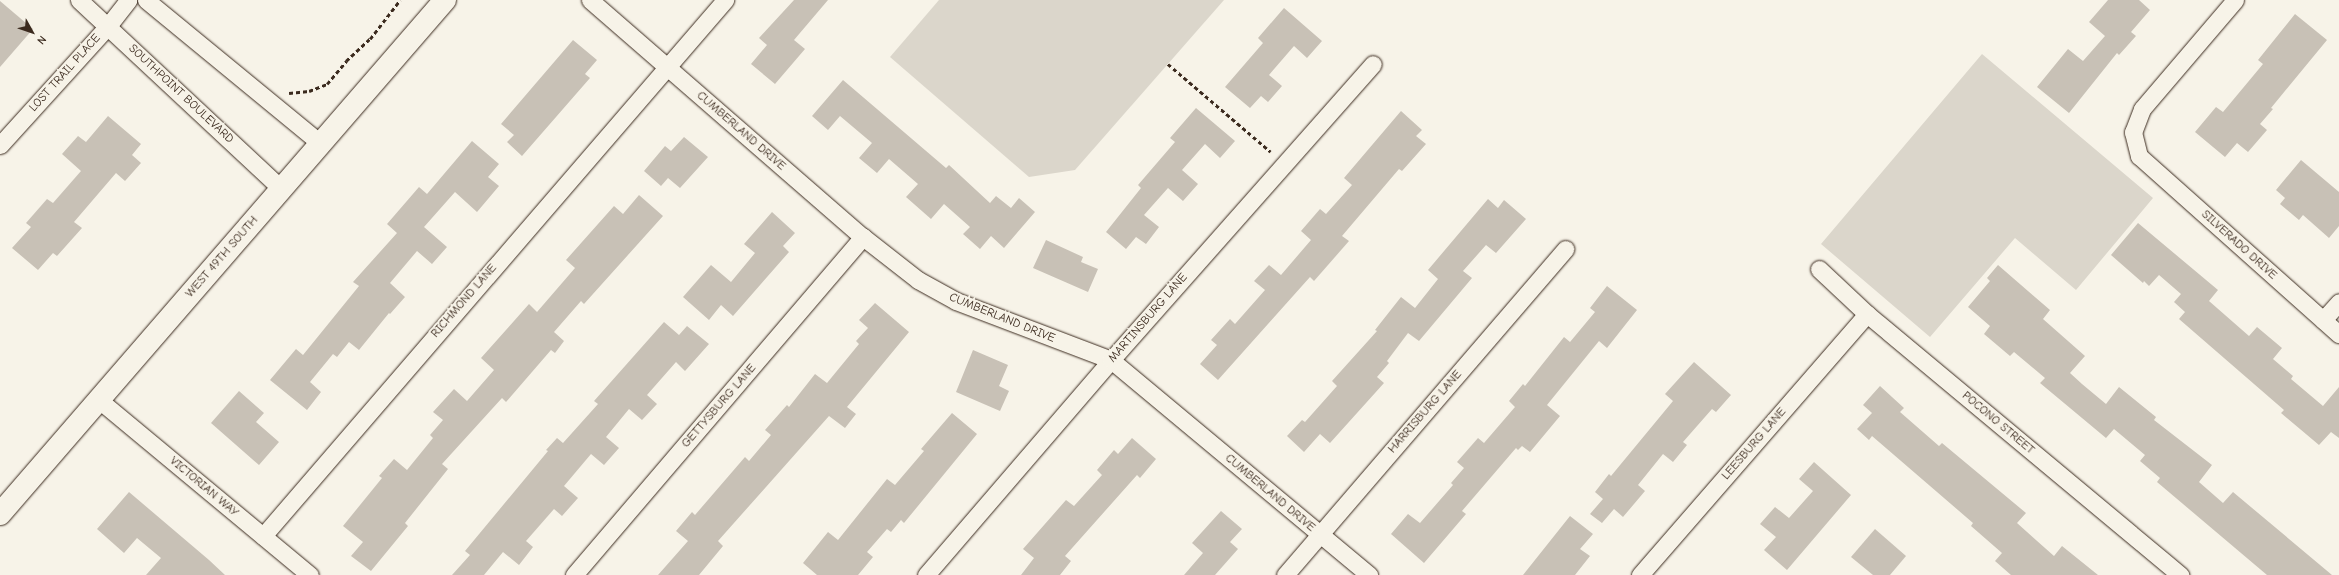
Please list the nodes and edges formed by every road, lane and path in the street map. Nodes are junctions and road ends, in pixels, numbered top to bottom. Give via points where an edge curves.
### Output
1 (79, 0) edge
2 (128, 0) edge
3 (146, 0) edge
4 (400, 0) edge
5 (445, 0) edge
6 (590, 0) edge
7 (725, 0) edge
8 (2235, 0) edge
9 (108, 26) junction
10 (1168, 64) dead end
11 (1373, 64) dead end
12 (666, 67) junction
13 (287, 93) dead end
14 (321, 144) junction
15 (0, 145) edge
16 (1271, 152) dead end
17 (282, 189) junction
18 (863, 237) junction
19 (1565, 249) dead end
20 (1819, 269) dead end
21 (2339, 302) edge
22 (1868, 314) junction
23 (2323, 320) junction
24 (2339, 334) edge
25 (1111, 360) junction
26 (99, 400) junction
27 (0, 514) edge
28 (1320, 534) junction
29 (263, 536) junction
30 (310, 575) edge
31 (574, 575) edge
32 (926, 575) edge
33 (1285, 575) edge
34 (1369, 575) edge
35 (1640, 575) edge
36 (2180, 575) edge

1 - 9 street, SOUTHPOINT BOULEVARD
2 - 9 street, LOST TRAIL PLACE
3 - 14 street
4 - 13 path via 370,39 346,61 327,84 309,91
5 - 14 street, WEST 49TH SOUTH
6 - 12 street, CUMBERLAND DRIVE
7 - 12 street, RICHMOND LANE
8 - 23 street, SILVERADO DRIVE via 2142,109 2133,132 2139,156
9 - 15 street, LOST TRAIL PLACE
9 - 17 street, SOUTHPOINT BOULEVARD
10 - 16 path
11 - 25 street, MARTINSBURG LANE
12 - 18 street, CUMBERLAND DRIVE
12 - 29 street, RICHMOND LANE
14 - 17 street, WEST 49TH SOUTH
17 - 26 street, WEST 49TH SOUTH
18 - 25 street, CUMBERLAND DRIVE via 918,280 956,301
18 - 31 street, GETTYSBURG LANE
19 - 28 street, HARRISBURG LANE
20 - 22 street, POCONO STREET
21 - 23 street
22 - 35 street, LEESBURG LANE
22 - 36 street, POCONO STREET
23 - 24 street, SILVERADO DRIVE
25 - 28 street, CUMBERLAND DRIVE
25 - 32 street, MARTINSBURG LANE
26 - 27 street, WEST 49TH SOUTH
26 - 29 street, VICTORIAN WAY
28 - 33 street, HARRISBURG LANE
28 - 34 street, CUMBERLAND DRIVE
29 - 30 street, VICTORIAN WAY

